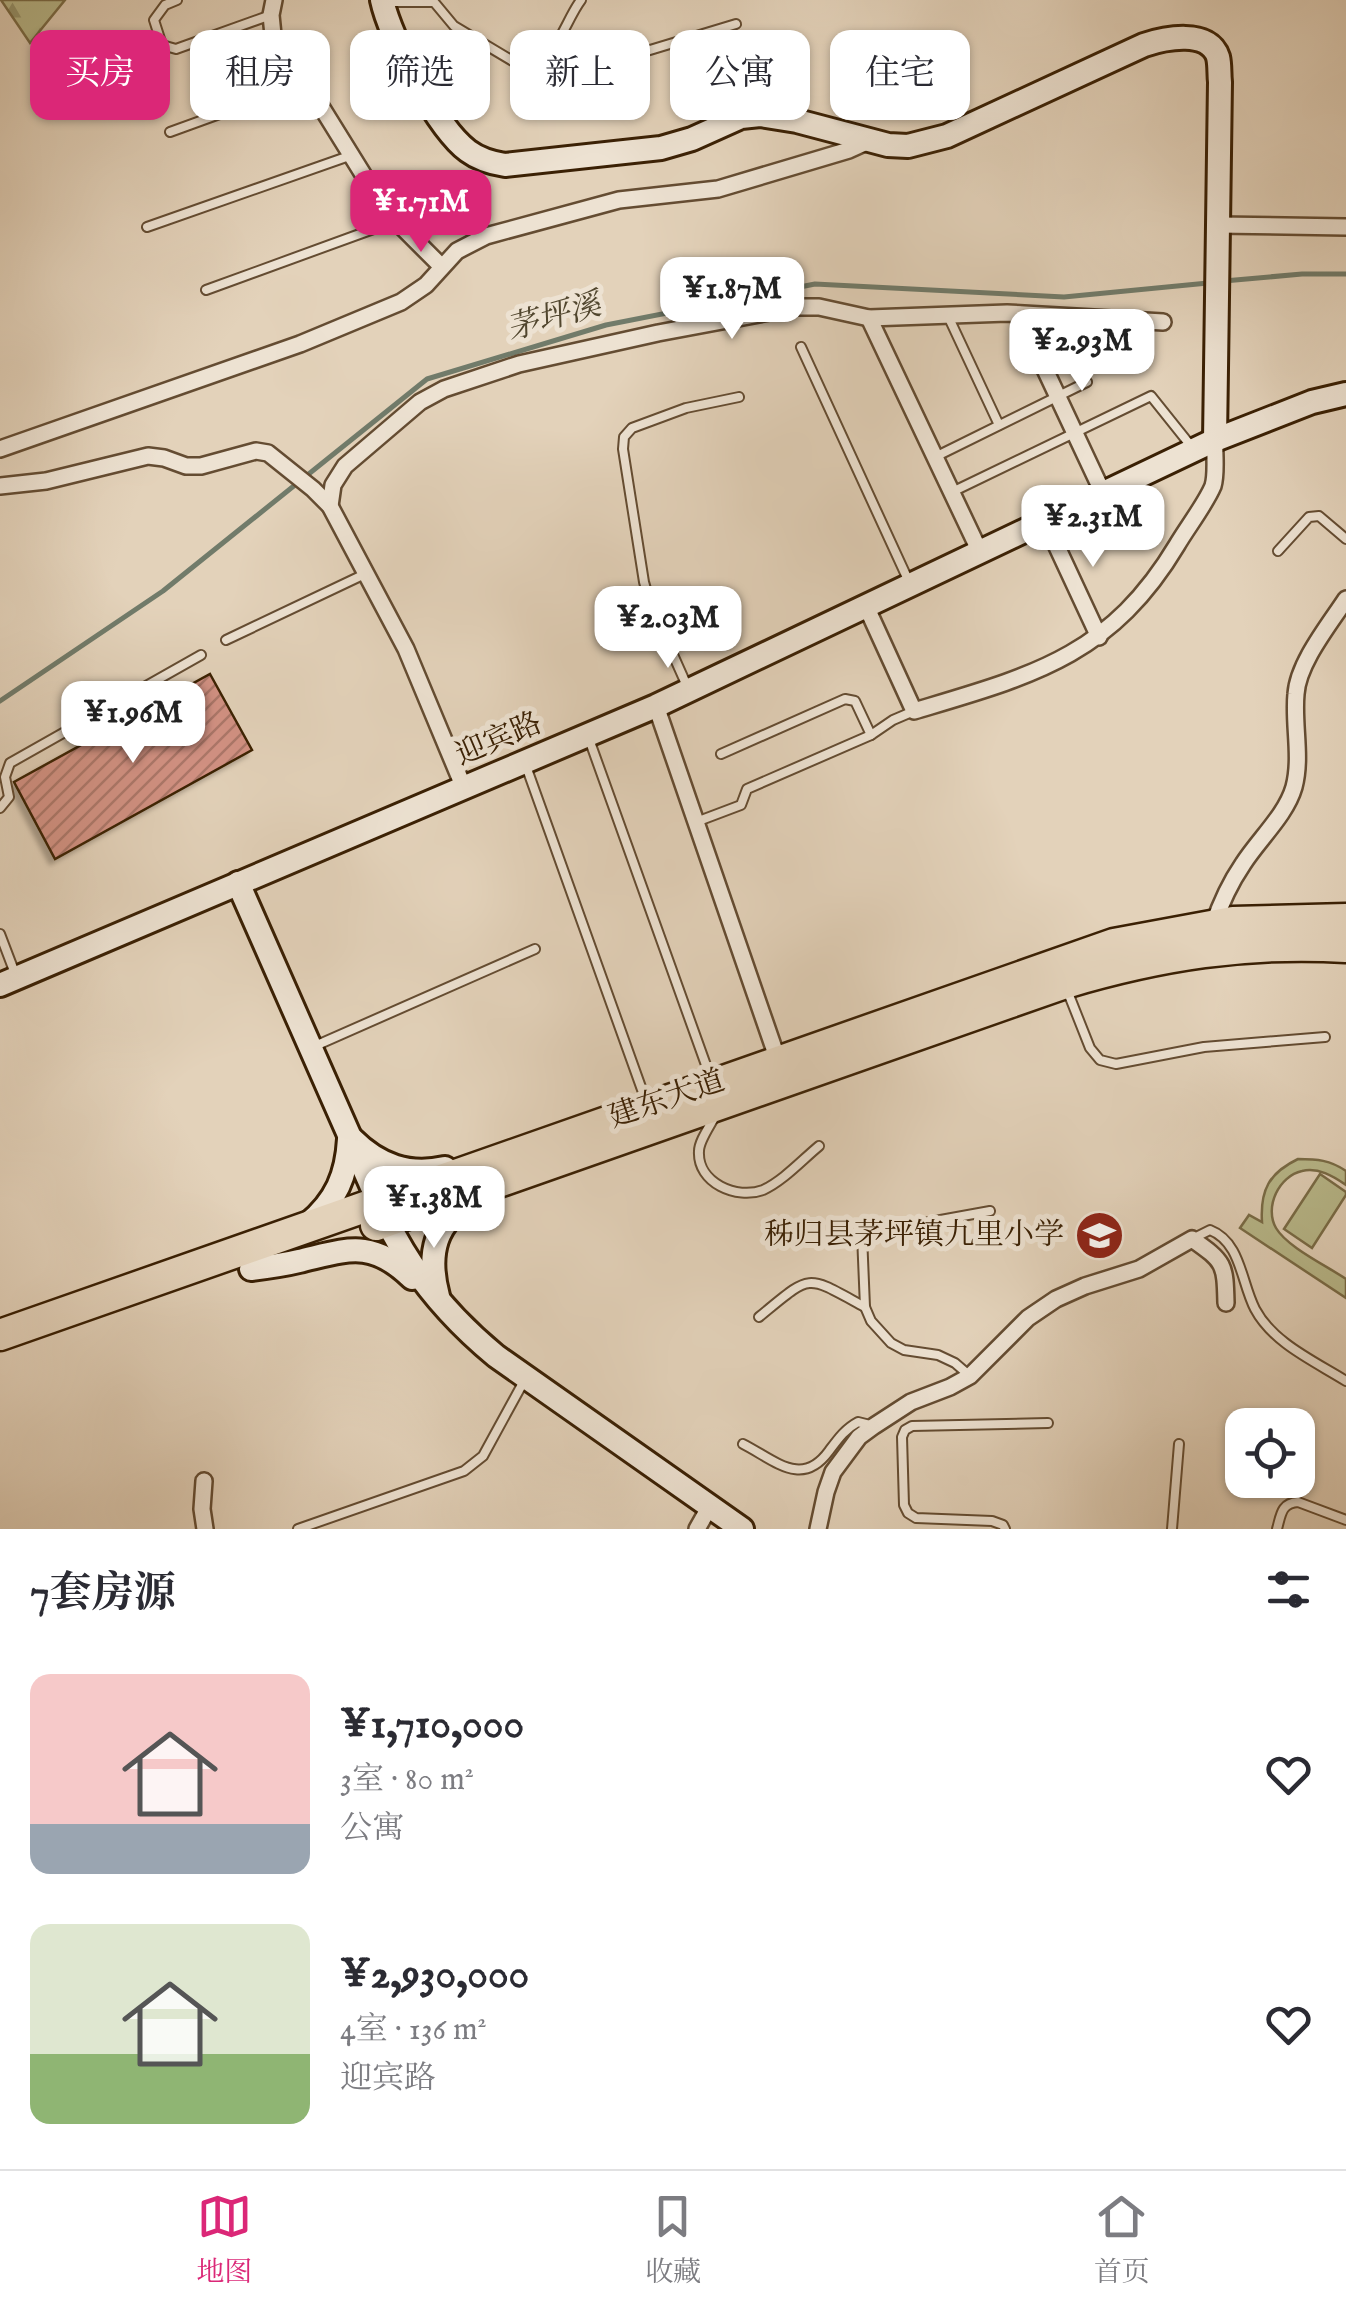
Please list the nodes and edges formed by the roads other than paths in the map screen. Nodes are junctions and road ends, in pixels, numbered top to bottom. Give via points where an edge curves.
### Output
1 (177, 0) edge
2 (582, 0) edge
3 (382, 1) edge
4 (272, 7) edge
5 (736, 24) dead end
6 (715, 30) edge
7 (203, 120) edge
8 (330, 120) edge
9 (722, 120) edge
10 (724, 123) junction
11 (170, 132) dead end
12 (869, 141) junction
13 (352, 155) junction
14 (392, 217) junction
15 (148, 227) dead end
16 (1346, 227) edge
17 (1218, 234) junction
18 (441, 266) junction
19 (206, 290) dead end
20 (1019, 314) junction
21 (948, 315) junction
22 (868, 318) junction
23 (1163, 322) dead end
24 (801, 347) dead end
25 (1086, 382) dead end
26 (1346, 394) edge
27 (1058, 396) junction
28 (740, 397) dead end
29 (999, 425) junction
30 (1074, 432) junction
31 (1205, 445) junction
32 (0, 449) edge
33 (935, 457) junction
34 (0, 486) edge
35 (952, 492) junction
36 (1103, 493) junction
37 (330, 506) junction
38 (1046, 521) junction
39 (1346, 539) edge
40 (1278, 551) dead end
41 (980, 552) junction
42 (367, 573) junction
43 (910, 585) junction
44 (1346, 599) edge
45 (866, 606) junction
46 (1099, 637) junction
47 (226, 640) dead end
48 (201, 655) dead end
49 (689, 690) junction
50 (656, 706) junction
51 (914, 711) junction
52 (588, 735) junction
53 (871, 735) junction
54 (721, 754) dead end
55 (525, 762) junction
56 (464, 788) junction
57 (0, 808) edge
58 (696, 822) junction
59 (238, 883) junction
60 (1346, 919) edge
61 (0, 934) edge
62 (1212, 938) junction
63 (1346, 947) edge
64 (535, 949) dead end
65 (1061, 972) junction
66 (8, 981) edge
67 (1325, 1037) dead end
68 (311, 1048) junction
69 (782, 1071) junction
70 (716, 1094) junction
71 (652, 1117) junction
72 (349, 1136) junction
73 (819, 1146) dead end
74 (526, 1161) junction
75 (990, 1211) dead end
76 (382, 1212) junction
77 (298, 1230) junction
78 (1192, 1238) junction
79 (250, 1269) junction
80 (441, 1304) junction
81 (1226, 1304) dead end
82 (865, 1306) junction
83 (759, 1317) dead end
84 (0, 1335) edge
85 (0, 1357) edge
86 (970, 1376) junction
87 (526, 1378) junction
88 (1346, 1382) edge
89 (1048, 1423) dead end
90 (874, 1426) junction
91 (743, 1444) dead end
92 (1178, 1444) dead end
93 (204, 1481) dead end
94 (710, 1506) junction
95 (1346, 1520) edge
96 (205, 1529) edge
97 (298, 1529) edge
98 (697, 1529) edge
99 (742, 1529) edge
100 (818, 1529) edge
101 (1005, 1529) edge
102 (1172, 1529) edge
103 (1277, 1529) edge

1 - 4 lane via 154,20 162,46 176,49
2 - 3 lane via 552,51 530,67 459,30 434,2
3 - 10 main road via 438,117 482,160 518,165 661,148
5 - 6 lane
7 - 11 lane
8 - 13 street
9 - 10 lane
10 - 12 main road via 778,117
12 - 17 main road via 928,142 1144,45 1168,38 1202,41 1219,62
12 - 18 street via 718,190 619,200 502,231 472,242
13 - 14 street
13 - 15 lane
14 - 18 street
14 - 19 lane
16 - 17 street
17 - 31 main road
18 - 32 street via 414,295 317,337
20 - 21 street
20 - 23 street
20 - 27 street
21 - 22 street
21 - 29 lane
22 - 33 street
22 - 37 street via 796,307 520,364 444,389 344,466
24 - 43 lane
25 - 27 lane
26 - 31 main road, 迎宾路
27 - 29 lane
27 - 30 street
28 - 49 lane via 670,413 624,437 644,582
29 - 33 lane
30 - 31 lane via 1150,396
30 - 35 lane
30 - 36 street
31 - 36 main road, 迎宾路
31 - 46 street via 1214,484 1164,567
33 - 35 street
34 - 37 street via 148,456 200,466 256,451 268,453
35 - 41 street
36 - 38 main road, 迎宾路
37 - 42 street
38 - 41 main road, 迎宾路
38 - 46 street
39 - 40 lane via 1320,516 1309,517
41 - 43 main road, 迎宾路
42 - 47 lane
42 - 56 street
43 - 45 main road, 迎宾路
44 - 62 street via 1297,683 1294,787 1234,878
45 - 49 main road, 迎宾路
45 - 51 street
46 - 51 street via 1009,683
48 - 57 lane via 10,764 9,798
49 - 50 main road, 迎宾路
50 - 52 main road, 迎宾路
50 - 58 street
51 - 53 lane
52 - 55 main road, 迎宾路
52 - 70 lane
53 - 54 lane via 855,702 845,698
53 - 58 lane via 747,789 741,805
55 - 56 main road, 迎宾路
55 - 71 lane
56 - 59 main road, 迎宾路
58 - 69 street
59 - 66 main road, 迎宾路
59 - 68 main road
60 - 62 highway, 建东大道 via 1292,919
61 - 66 lane
62 - 63 highway, 建东大道
62 - 65 highway, 建东大道 via 1114,944
64 - 68 lane
65 - 67 lane via 1090,1048 1116,1064 1204,1047
65 - 69 highway, 建东大道
68 - 72 main road
69 - 70 highway, 建东大道
70 - 71 highway, 建东大道
70 - 73 lane via 698,1149 710,1180 723,1188 760,1191
71 - 74 highway, 建东大道
72 - 74 main road via 407,1172 476,1158
72 - 76 main road
72 - 77 main road via 339,1189
74 - 76 highway, 建东大道
74 - 80 main road via 494,1193 460,1208 444,1224 433,1268
75 - 82 lane via 865,1228
76 - 77 highway, 建东大道
76 - 79 highway, 建东大道
76 - 80 main road
77 - 84 highway, 建东大道
78 - 81 street via 1222,1264
78 - 86 street via 1138,1269 1056,1299
78 - 88 lane via 1210,1230 1222,1235 1264,1323
79 - 80 main road via 362,1250 400,1267
79 - 85 highway, 建东大道
80 - 87 main road
82 - 83 lane via 817,1282 800,1283
82 - 86 lane via 891,1343 938,1355
86 - 90 street
87 - 94 main road
87 - 97 lane via 483,1456 464,1471
89 - 101 lane via 912,1426 902,1437 908,1513 992,1521
90 - 91 lane via 858,1422 845,1429 809,1470 795,1470
90 - 100 street via 833,1472
92 - 102 lane
93 - 96 street
94 - 98 street
94 - 99 main road
95 - 103 lane via 1289,1503

